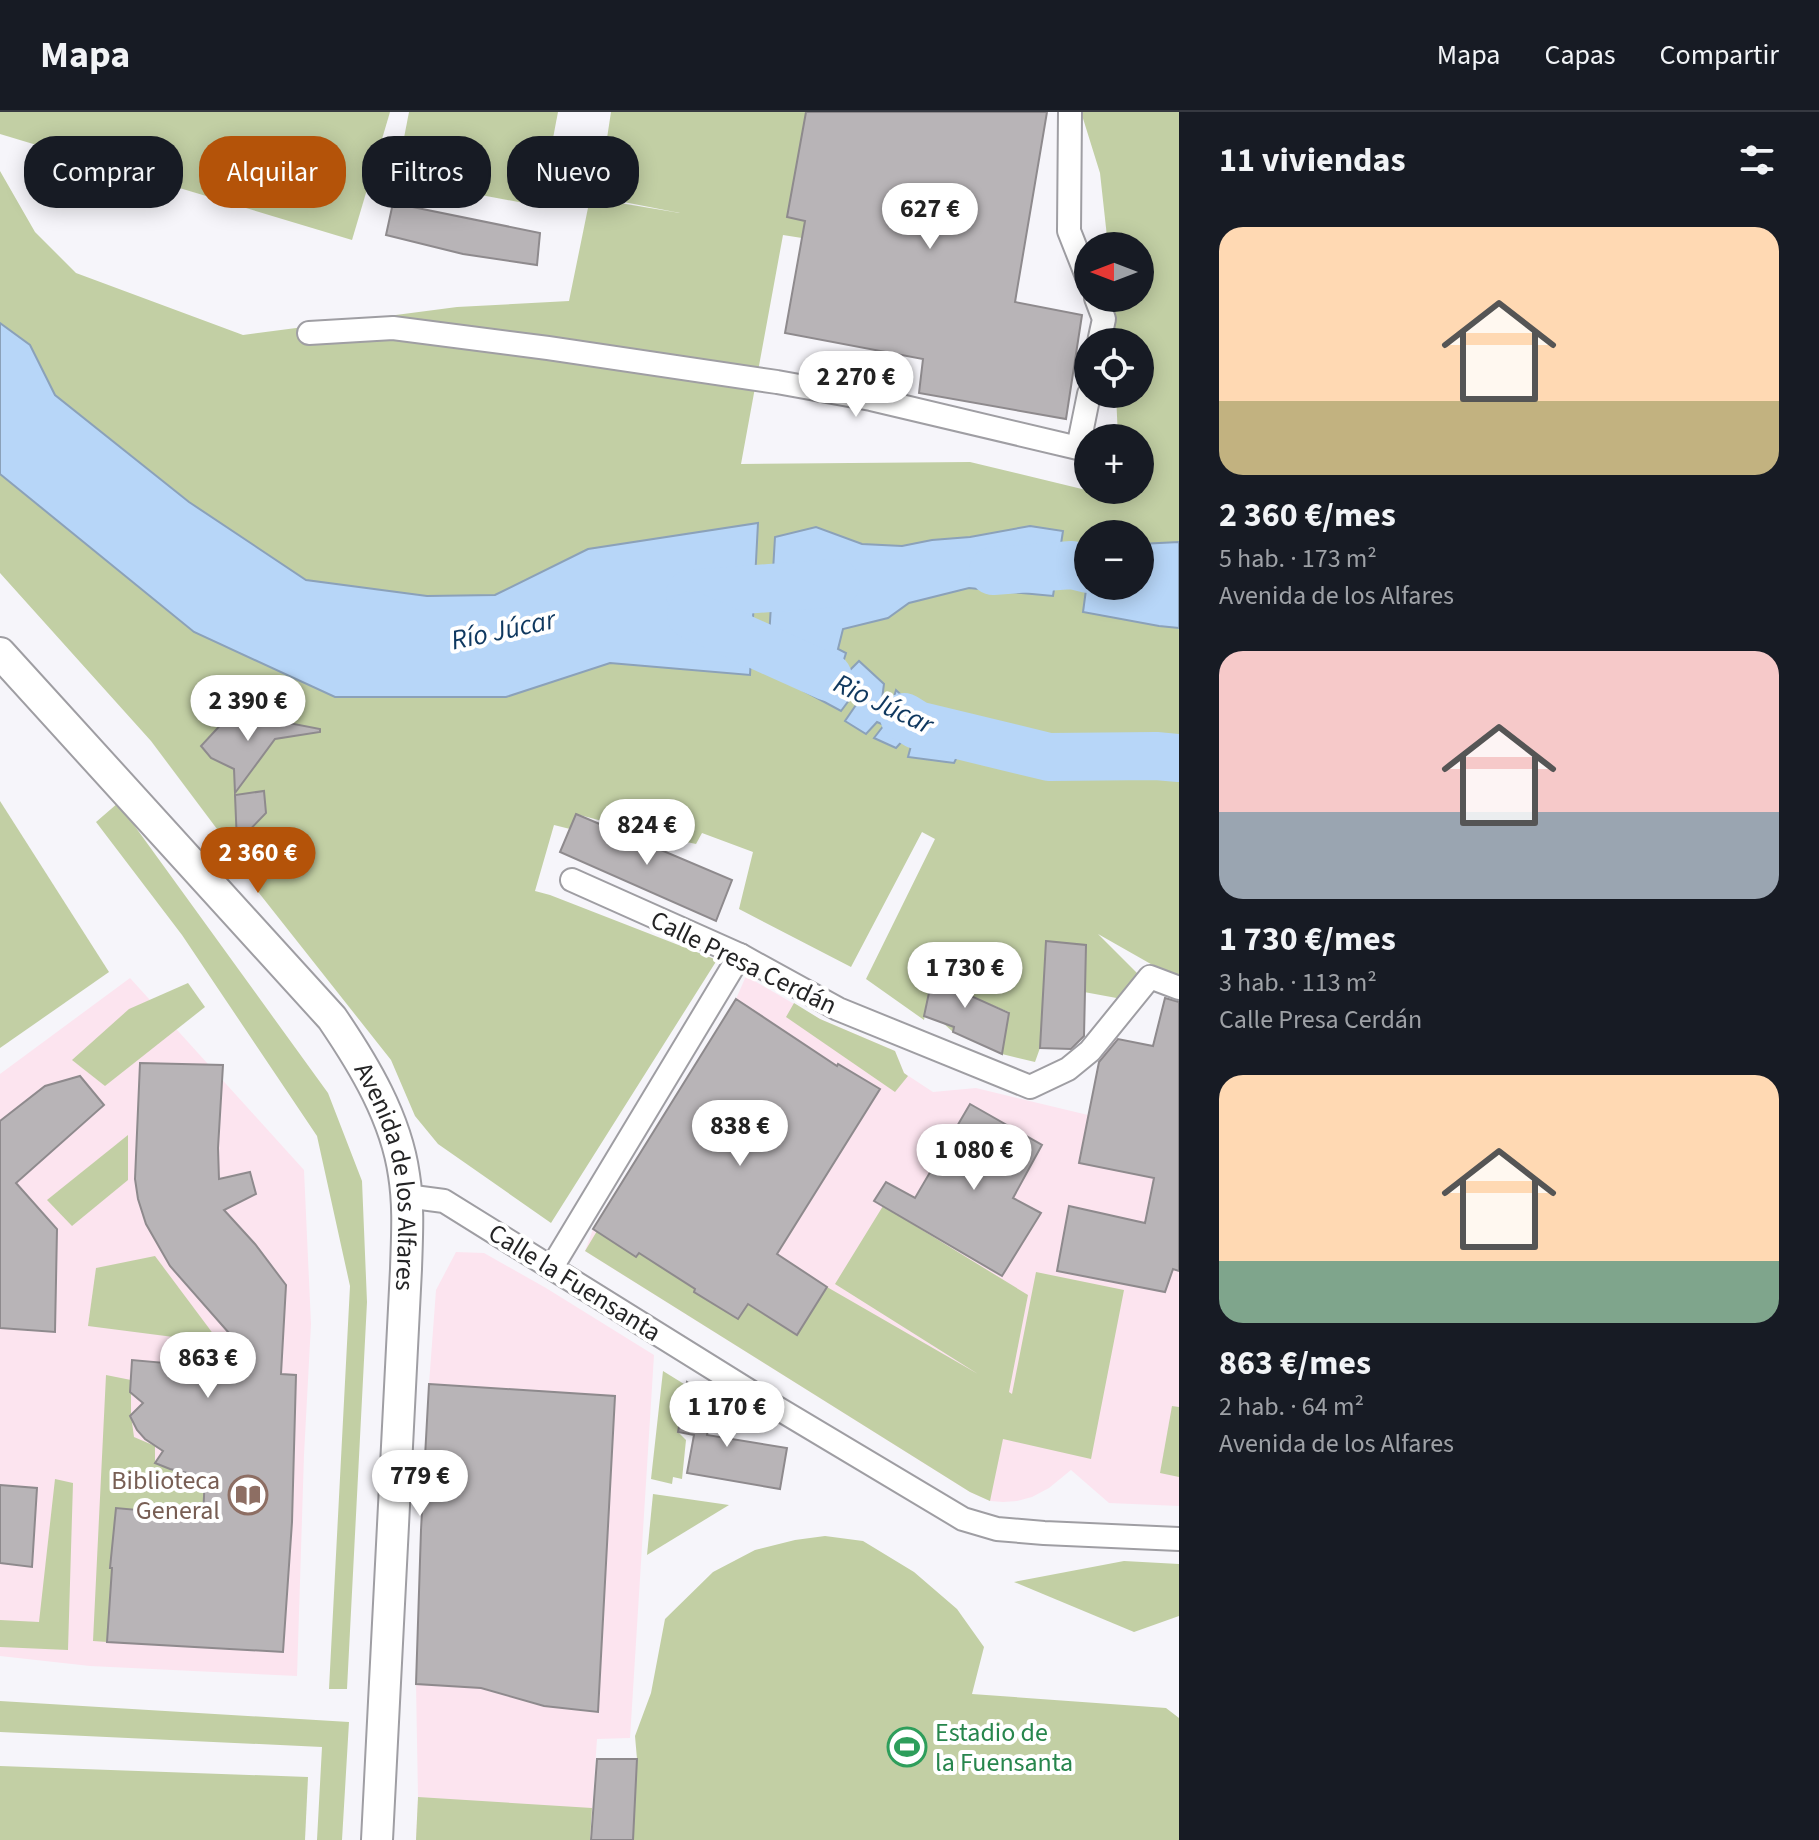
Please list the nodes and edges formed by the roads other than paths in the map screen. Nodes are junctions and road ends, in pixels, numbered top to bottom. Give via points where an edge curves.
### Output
1 (1070, 112) edge
2 (1074, 244) edge
3 (309, 333) dead end
4 (1086, 408) edge
5 (0, 653) edge
6 (572, 880) dead end
7 (740, 955) junction
8 (1179, 988) edge
9 (406, 1196) junction
10 (552, 1267) junction
11 (1179, 1539) edge
12 (377, 1840) edge

1 - 2 street via 1069,231
3 - 4 street via 393,328 777,382 1078,448
5 - 9 street, Avenida de los Alfares via 332,1018 388,1116 401,1154
6 - 7 street, Calle Presa Cerdán
7 - 8 street, Calle Presa Cerdán via 838,1009 1030,1087 1068,1069 1090,1051 1150,977
7 - 10 street
9 - 10 street, Calle la Fuensanta via 444,1201
9 - 12 street, Avenida de los Alfares
10 - 11 street, Calle la Fuensanta via 963,1519 997,1529

